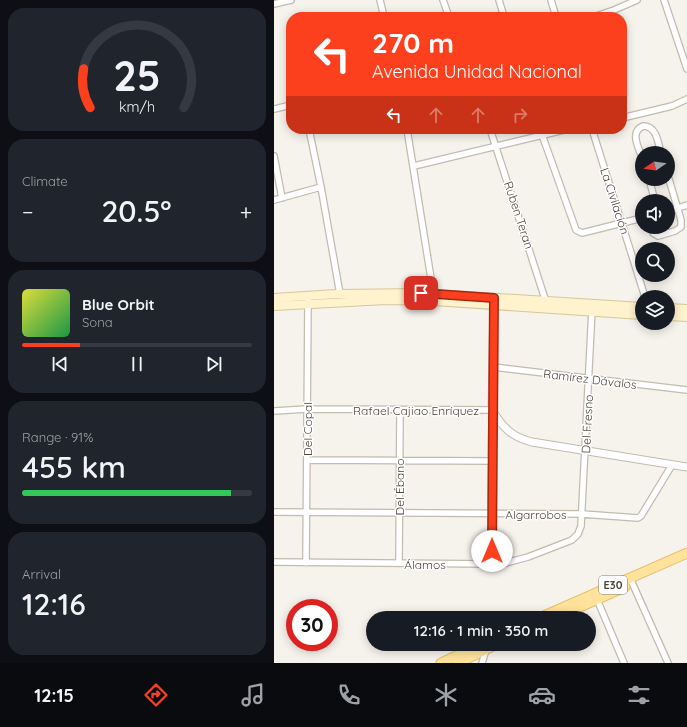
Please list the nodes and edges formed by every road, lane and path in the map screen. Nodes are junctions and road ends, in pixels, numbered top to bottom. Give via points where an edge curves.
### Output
1 (291, 0) edge
2 (380, 0) edge
3 (442, 0) edge
4 (499, 0) edge
5 (551, 0) edge
6 (637, 0) edge
7 (664, 0) edge
8 (274, 4) edge
9 (614, 10) joint
10 (383, 12) edge
11 (447, 12) edge
12 (503, 12) edge
13 (555, 12) edge
14 (608, 12) edge
15 (687, 69) edge
16 (687, 99) edge
17 (286, 106) edge
18 (274, 109) edge
19 (627, 117) edge
20 (310, 134) edge
21 (408, 134) edge
22 (492, 134) edge
23 (535, 134) edge
24 (542, 134) edge
25 (594, 134) edge
26 (496, 146) junction
27 (638, 146) edge
28 (659, 146) edge
29 (274, 156) edge
30 (414, 166) junction
31 (671, 186) edge
32 (321, 187) junction
33 (282, 198) junction
34 (274, 200) edge
35 (687, 205) edge
36 (677, 208) junction
37 (635, 219) edge
38 (622, 222) junction
39 (675, 231) edge
40 (655, 234) edge
41 (665, 234) edge
42 (643, 290) edge
43 (340, 294) junction
44 (274, 298) edge
45 (434, 298) junction
46 (308, 300) junction
47 (494, 302) junction
48 (546, 302) junction
49 (274, 306) edge
50 (635, 307) edge
51 (592, 308) junction
52 (675, 308) edge
53 (687, 309) edge
54 (635, 314) edge
55 (675, 316) edge
56 (687, 317) edge
57 (494, 367) junction
58 (589, 379) junction
59 (687, 390) edge
60 (307, 409) junction
61 (400, 410) junction
62 (492, 410) junction
63 (274, 412) edge
64 (585, 451) junction
65 (307, 460) junction
66 (399, 461) junction
67 (492, 461) junction
68 (672, 465) junction
69 (687, 467) edge
70 (274, 512) edge
71 (307, 512) junction
72 (399, 513) junction
73 (492, 513) junction
74 (582, 514) junction
75 (572, 540) joint
76 (687, 553) edge
77 (687, 559) edge
78 (274, 562) edge
79 (306, 563) junction
80 (399, 563) junction
81 (492, 564) junction
82 (632, 581) junction
83 (596, 596) junction
84 (557, 611) edge
85 (568, 611) edge
86 (473, 651) edge
87 (478, 651) edge
88 (484, 651) edge
89 (441, 663) edge
90 (458, 663) edge
91 (482, 663) edge
92 (624, 663) edge
93 (668, 663) edge

1 - 8 street
2 - 10 street
3 - 11 street
4 - 12 street
5 - 13 street
6 - 9 street
7 - 15 street
9 - 14 street
16 - 19 street via 672,106
17 - 18 street
20 - 32 street
21 - 30 street
22 - 26 street, Ruben Teran
23 - 26 street
24 - 38 street via 576,230 582,233
25 - 38 street, La Civilación
26 - 30 street
26 - 48 street, Ruben Teran
27 - 28 street via 635,136 643,126 653,130
29 - 33 street
30 - 45 street
31 - 36 street
32 - 33 street
32 - 43 street
33 - 34 street
35 - 36 street
36 - 39 street via 681,227
37 - 38 street
38 - 42 street, La Civilación
40 - 41 street
43 - 45 main road
43 - 46 main road
44 - 46 main road
45 - 46 main road
45 - 47 main road
46 - 49 main road
46 - 60 street, Del Copal
47 - 48 main road
47 - 51 main road
47 - 57 street
48 - 51 main road
50 - 51 main road
51 - 54 main road
51 - 58 street, Del Fresno
52 - 53 main road
55 - 56 main road
57 - 58 street, Ramírez Dávalos
57 - 62 street
58 - 59 street, Ramírez Dávalos
58 - 64 street, Del Fresno
60 - 61 street, Rafael Cajiao Enríquez
60 - 63 street, Rafael Cajiao Enríquez
60 - 65 street, Del Copal
61 - 62 street, Rafael Cajiao Enríquez
61 - 66 street, Del Ébano
62 - 64 street, Rafael Cajiao Enríquez via 500,424 514,436 532,442
62 - 67 street
64 - 68 street, Rafael Cajiao Enríquez
64 - 74 street, Del Fresno
65 - 66 street
65 - 71 street, Del Copal
66 - 67 street
66 - 72 street, Del Ébano
67 - 73 street
68 - 69 street, Rafael Cajiao Enríquez
68 - 74 street, Algarrobos via 642,516 638,518
70 - 71 street, Algarrobos
71 - 72 street, Algarrobos
71 - 79 street, Del Copal
72 - 73 street, Algarrobos
72 - 80 street, Del Ébano
73 - 74 street, Algarrobos
73 - 81 street
74 - 75 street, Del Fresno via 580,530
75 - 81 street, Álamos via 528,557
76 - 82 main road, E30
77 - 82 main road, E30
78 - 79 street, Álamos
79 - 80 street, Álamos
80 - 81 street, Álamos
82 - 83 main road, E30
82 - 93 street
83 - 84 main road, E30
83 - 85 main road, E30
83 - 92 street
86 - 89 main road
87 - 90 main road
88 - 91 street

